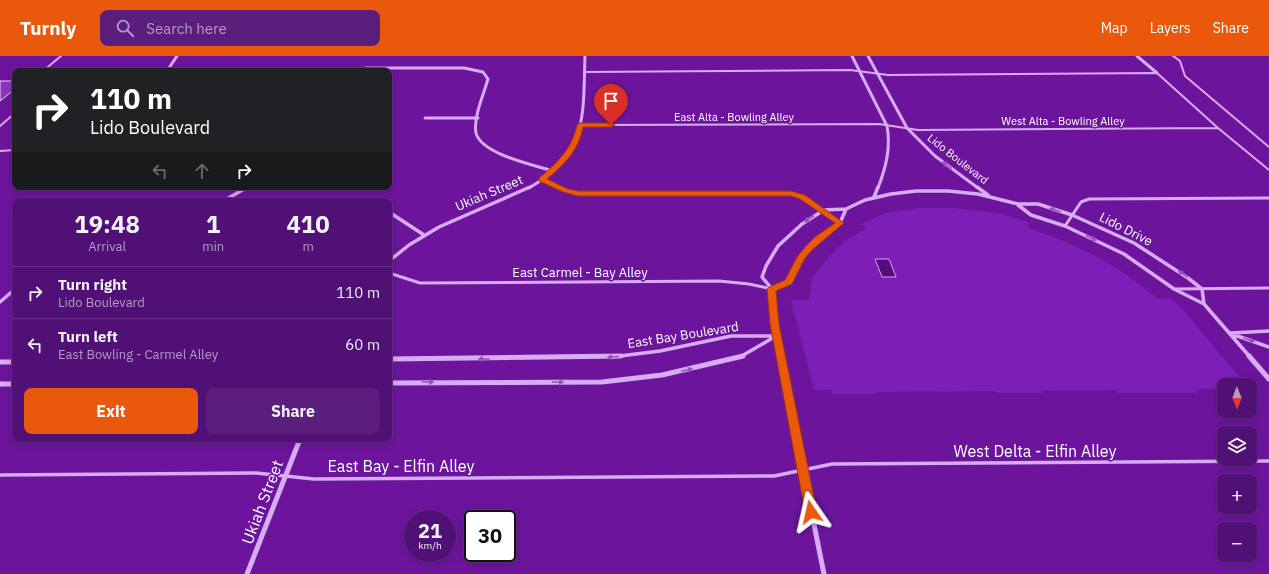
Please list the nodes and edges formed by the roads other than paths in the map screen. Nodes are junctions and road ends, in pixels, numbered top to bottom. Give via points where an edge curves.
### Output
1 (61, 56) edge
2 (177, 56) edge
3 (586, 56) edge
4 (852, 56) edge
5 (868, 56) edge
6 (1137, 56) edge
7 (1173, 56) edge
8 (46, 68) edge
9 (170, 68) edge
10 (366, 68) edge
11 (392, 68) edge
12 (392, 68) edge
13 (584, 72) junction
14 (860, 72) junction
15 (878, 74) junction
16 (1157, 74) junction
17 (12, 116) edge
18 (425, 118) dead end
19 (478, 118) junction
20 (580, 125) junction
21 (0, 126) edge
22 (887, 126) junction
23 (907, 128) junction
24 (1218, 128) junction
25 (1269, 147) edge
26 (0, 150) edge
27 (12, 150) edge
28 (1269, 170) edge
29 (553, 171) junction
30 (542, 179) junction
31 (243, 190) edge
32 (990, 196) junction
33 (874, 197) junction
34 (228, 198) edge
35 (1269, 198) edge
36 (1018, 204) junction
37 (846, 209) junction
38 (824, 210) junction
39 (392, 214) edge
40 (1072, 215) junction
41 (840, 223) junction
42 (1065, 226) junction
43 (424, 236) junction
44 (392, 259) edge
45 (392, 274) edge
46 (1269, 288) edge
47 (772, 289) junction
48 (1174, 289) junction
49 (1202, 289) junction
50 (12, 292) edge
51 (0, 302) edge
52 (1204, 304) junction
53 (1269, 331) edge
54 (1229, 333) junction
55 (776, 336) junction
56 (1269, 346) edge
57 (392, 359) edge
58 (0, 362) edge
59 (12, 362) edge
60 (1269, 379) edge
61 (392, 383) edge
62 (0, 384) edge
63 (12, 384) edge
64 (299, 442) edge
65 (1269, 461) edge
66 (803, 470) junction
67 (0, 475) edge
68 (286, 476) junction
69 (247, 574) edge
70 (824, 574) edge

1 - 8 lane
2 - 9 street
3 - 13 street, Ukiah Street
4 - 14 street
5 - 15 street, Lido Boulevard
6 - 16 street
7 - 25 lane via 1180,61 1185,76
10 - 12 street
11 - 19 street via 464,68 483,72 488,79
13 - 14 lane
13 - 20 street, Ukiah Street
14 - 15 lane
14 - 22 street
15 - 16 lane
15 - 23 street, Lido Boulevard
16 - 24 lane
17 - 21 lane
18 - 19 street
19 - 29 street via 476,136 490,148
20 - 22 lane, East Alta - Bowling Alley
20 - 29 street, Ukiah Street via 573,146
22 - 23 lane, East Alta - Bowling Alley
22 - 33 street via 890,150
23 - 24 lane, West Alta - Bowling Alley
32 -> 23 street, Lido Boulevard via 932,154
24 - 28 lane
26 - 27 lane
29 - 30 street, Ukiah Street
30 - 38 lane via 578,194 791,194 802,197
30 - 43 street, Ukiah Street via 510,198 457,218
31 - 34 street
32 - 33 street, Lido Boulevard via 931,191 902,192
32 - 36 street, Lido Drive
33 - 37 street, Lido Boulevard
35 - 40 lane via 1094,199 1081,202
40 -> 36 street, Lido Drive via 1038,204
36 - 42 street, Lido Drive via 1030,215
37 - 38 street, Lido Boulevard
37 - 41 street
38 - 41 lane
38 -> 47 street, Lido Boulevard via 802,224 778,246 762,277
39 - 43 street
40 - 42 lane
49 -> 40 street, Lido Drive via 1134,243
41 - 47 street via 818,239 801,257 789,282
42 -> 48 street, Lido Drive via 1124,254
43 - 44 street, Ukiah Street via 408,245
45 - 47 lane, East Carmel - Bay Alley via 420,283 719,282
46 - 49 lane
47 - 55 street, Lido Boulevard
48 - 49 lane
48 - 52 street, Lido Drive
49 - 52 street
50 - 51 street
52 - 54 street, Lido Drive
53 - 54 street
54 -> 56 street
54 - 60 street, Lido Drive
55 -> 57 street, East Bay Boulevard via 731,336 660,351 610,357
61 -> 55 street via 587,382 662,375 743,356
55 - 66 street, Lido Boulevard
58 - 59 street
62 - 63 street
64 - 68 street, Ukiah Street
65 - 66 lane, West Delta - Elfin Alley via 832,464
66 - 68 lane, East Bay - Elfin Alley via 766,476 314,479
66 - 70 street, Lido Boulevard
67 - 68 lane, East Bay - Elfin Alley via 256,473
68 - 69 street, Ukiah Street

